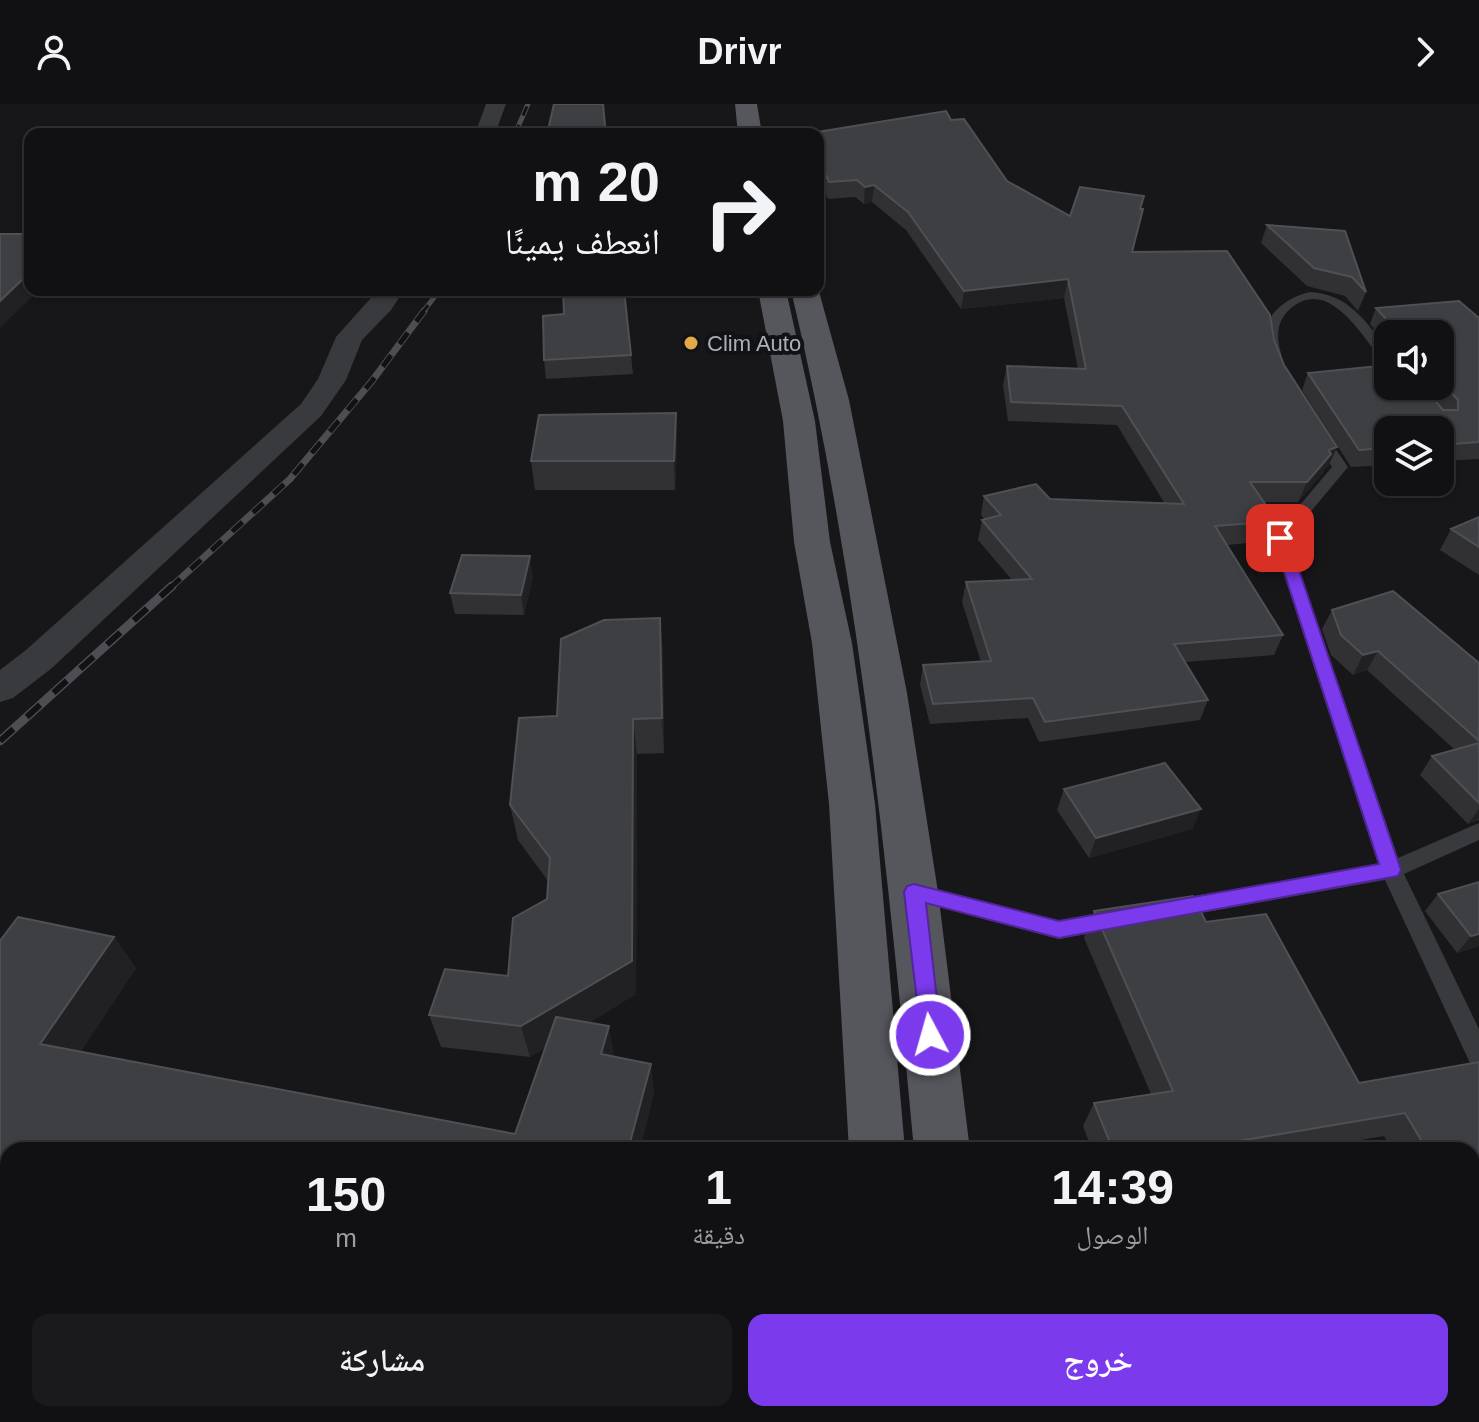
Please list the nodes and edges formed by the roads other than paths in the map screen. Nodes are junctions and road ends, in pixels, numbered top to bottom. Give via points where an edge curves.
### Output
1 (496, 104) edge
2 (746, 104) edge
3 (487, 128) edge
4 (749, 128) edge
5 (387, 296) edge
6 (773, 296) edge
7 (807, 296) edge
8 (1374, 343) edge
9 (1285, 378) edge
10 (1306, 414) edge
11 (0, 689) edge
12 (1479, 831) edge
13 (1391, 870) junction
14 (914, 892) junction
15 (1479, 1055) edge
16 (876, 1142) edge
17 (941, 1142) edge

1 - 3 street
2 - 4 main road
5 - 11 street via 350,337 332,380 311,410
6 - 16 main road via 799,421 852,804
7 - 14 main road via 833,400 886,693
8 - 9 lane via 1339,302 1311,292 1288,301 1273,320 1272,351
10 - 13 lane via 1340,467 1280,538
12 - 13 lane
13 - 14 lane via 1059,930
13 - 15 lane
14 - 17 main road

